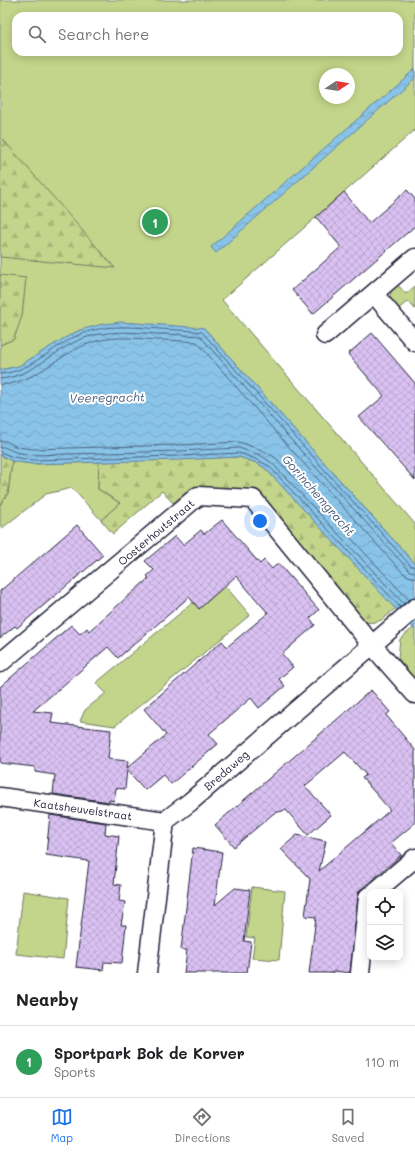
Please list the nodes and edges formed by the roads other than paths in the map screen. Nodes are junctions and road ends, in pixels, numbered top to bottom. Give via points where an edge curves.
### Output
1 (415, 258) edge
2 (374, 294) junction
3 (325, 335) dead end
4 (415, 342) edge
5 (409, 613) edge
6 (372, 645) junction
7 (0, 663) edge
8 (415, 694) edge
9 (0, 797) edge
10 (165, 821) junction
11 (415, 858) edge
12 (379, 889) edge
13 (367, 906) edge
14 (147, 973) edge
15 (360, 973) edge

1 - 2 street
2 - 3 street
2 - 4 street
5 - 6 street, Bredaweg
6 - 7 street, Oosterhoutstraat via 253,498 198,496
6 - 8 street, Oosterhoutstraat
6 - 10 street, Bredaweg
9 - 10 street, Kaatsheuvelstraat
10 - 14 street
11 - 12 street
13 - 15 street

